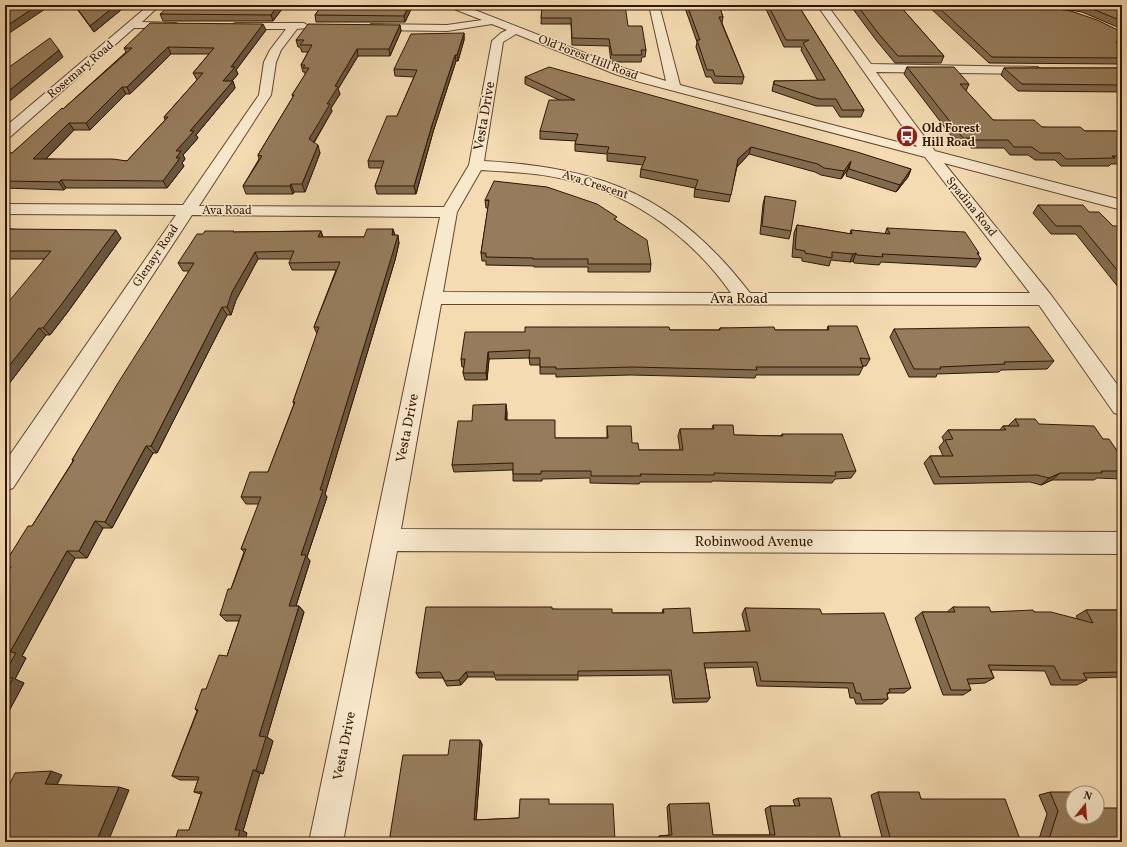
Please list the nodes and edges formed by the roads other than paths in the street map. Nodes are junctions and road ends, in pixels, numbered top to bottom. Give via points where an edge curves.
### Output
1 (155, 5) edge
2 (453, 5) edge
3 (481, 5) edge
4 (654, 5) edge
5 (822, 5) edge
6 (467, 11) junction
7 (492, 20) junction
8 (133, 25) junction
9 (187, 26) edge
10 (225, 26) edge
11 (294, 26) junction
12 (318, 26) edge
13 (357, 27) edge
14 (516, 30) junction
15 (867, 68) junction
16 (1043, 70) edge
17 (674, 87) junction
18 (5, 134) edge
19 (929, 153) junction
20 (476, 165) junction
21 (1122, 205) edge
22 (5, 209) edge
23 (187, 211) junction
24 (449, 212) junction
25 (433, 298) junction
26 (1044, 298) junction
27 (745, 299) junction
28 (1122, 407) edge
29 (5, 481) edge
30 (386, 540) junction
31 (1122, 543) edge
32 (326, 842) edge

1 - 8 street, Rosemary Road
2 - 6 street, Old Forest Hill Road
3 - 6 street
4 - 17 street
5 - 15 street, Spadina Road
6 - 7 street, Old Forest Hill Road
7 - 13 street via 461,27
7 - 14 street, Old Forest Hill Road
8 - 9 street
8 - 18 street, Rosemary Road
10 - 11 street
11 - 12 street
11 - 23 street, Glenayr Road via 270,62 265,95
14 - 17 street, Old Forest Hill Road via 619,71
14 - 20 street, Vesta Drive via 505,34 498,41
15 - 16 street
15 - 19 street, Spadina Road
17 - 19 street, Old Forest Hill Road
19 - 21 street, Old Forest Hill Road
19 - 26 street, Spadina Road
20 - 24 street, Vesta Drive
20 - 27 street, Ava Crescent via 549,171 627,194 659,212 689,237 724,270
22 - 23 street, Ava Road
23 - 24 street, Ava Road
23 - 29 street, Glenayr Road
24 - 25 street, Vesta Drive
25 - 27 street, Ava Road
25 - 30 street, Vesta Drive
26 - 27 street, Ava Road
26 - 28 street, Spadina Road
30 - 31 street, Robinwood Avenue
30 - 32 street, Vesta Drive

